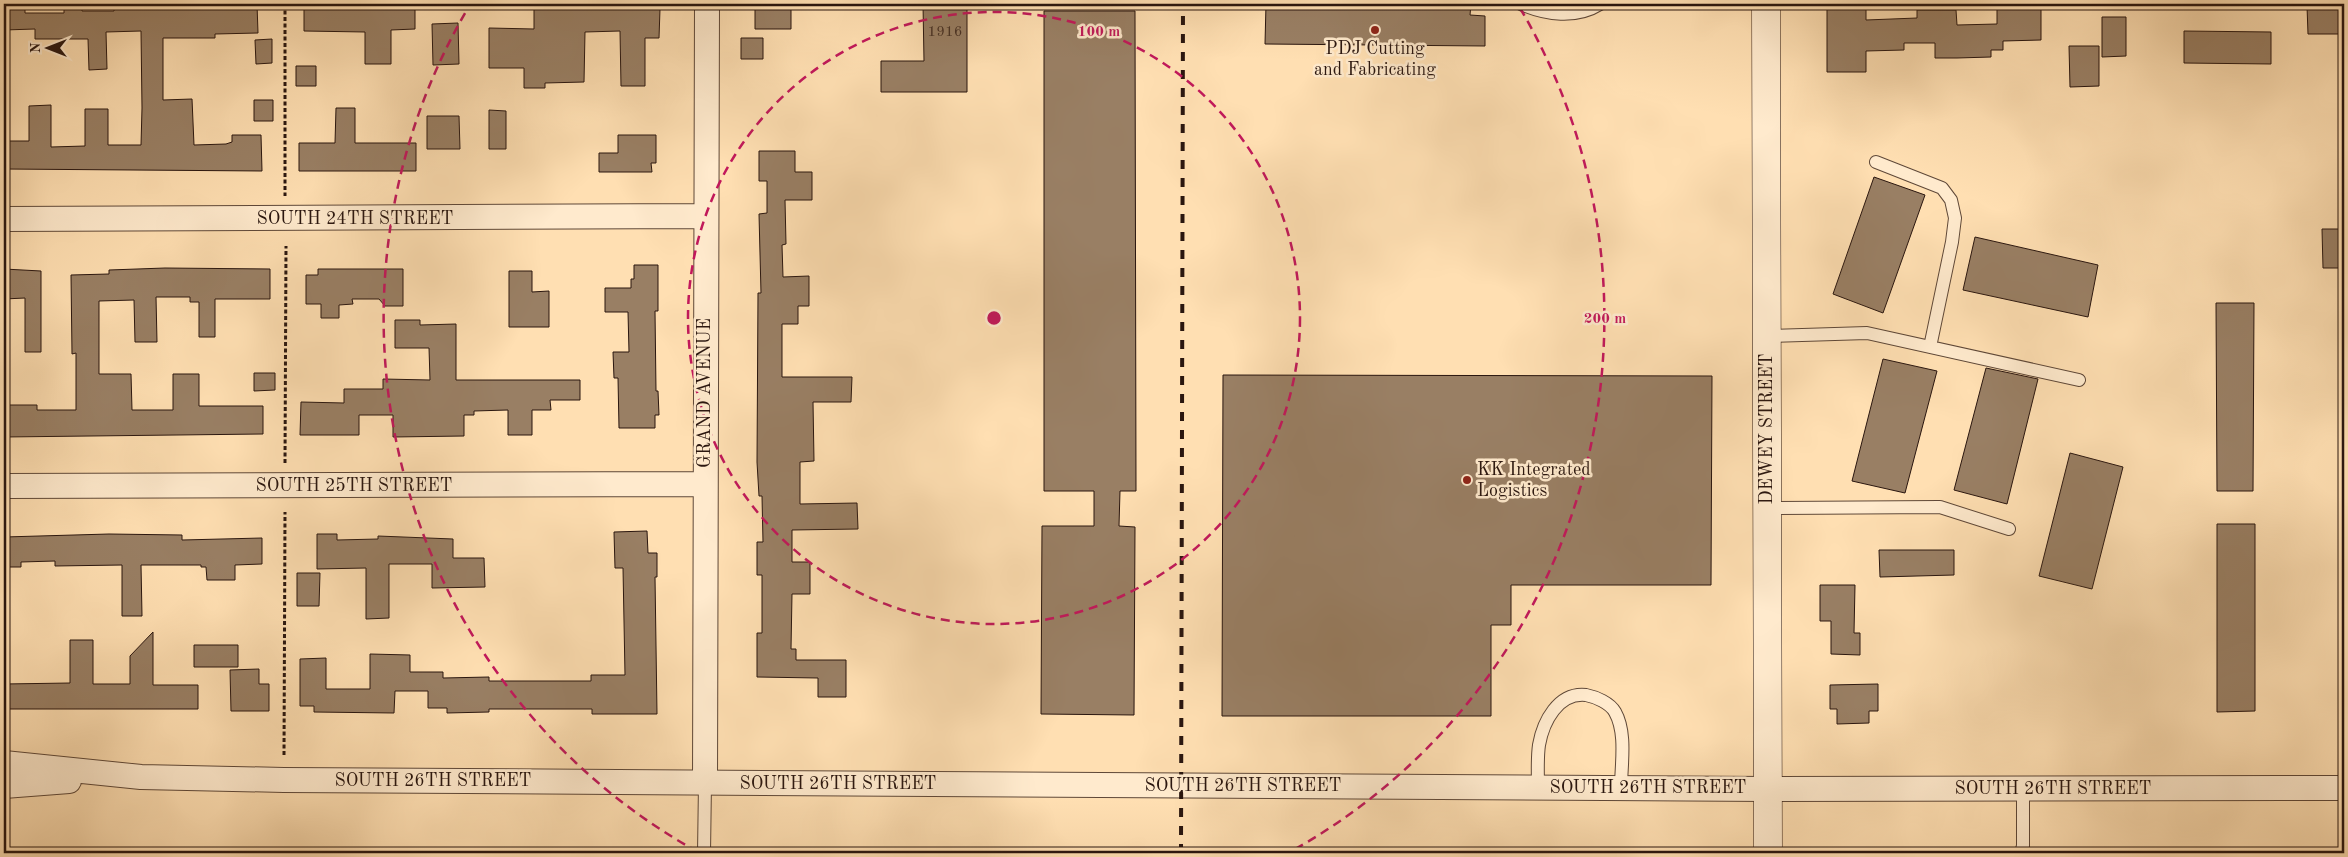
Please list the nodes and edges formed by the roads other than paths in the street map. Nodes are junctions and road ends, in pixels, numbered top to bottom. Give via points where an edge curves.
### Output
1 (707, 4) edge
2 (1522, 4) edge
3 (1600, 4) edge
4 (1766, 4) edge
5 (1876, 162) dead end
6 (705, 216) junction
7 (4, 219) edge
8 (1767, 336) junction
9 (1930, 347) junction
10 (2079, 380) dead end
11 (704, 484) junction
12 (4, 486) edge
13 (1767, 508) junction
14 (2009, 529) dead end
15 (4, 763) edge
16 (141, 777) junction
17 (705, 783) junction
18 (4, 786) edge
19 (1538, 788) junction
20 (1621, 788) junction
21 (2344, 788) edge
22 (1767, 789) junction
23 (2023, 789) junction
24 (704, 853) edge
25 (1768, 853) edge
26 (2020, 853) edge

1 - 6 street, GRAND AVENUE
2 - 3 lane via 1538,11 1561,14 1589,10
4 - 8 street, DEWEY STREET
5 - 9 lane via 1942,188 1951,200 1955,218 1952,242
6 - 7 street, SOUTH 24TH STREET
6 - 11 street, GRAND AVENUE
8 - 9 lane via 1868,333
8 - 13 street, DEWEY STREET
9 - 10 lane
11 - 12 street, SOUTH 25TH STREET
11 - 17 street, GRAND AVENUE
13 - 14 lane via 1940,507
13 - 22 street, DEWEY STREET
15 - 16 street, SOUTH 26TH STREET
16 - 17 street, SOUTH 26TH STREET
16 - 18 street, SOUTH 26TH STREET
17 - 19 street, SOUTH 26TH STREET
17 - 24 lane
19 - 20 street, SOUTH 26TH STREET
19 - 20 lane via 1538,746 1544,722 1560,701 1580,694 1596,696 1614,711 1621,730
20 - 22 street, SOUTH 26TH STREET
21 - 23 street, SOUTH 26TH STREET
22 - 23 street, SOUTH 26TH STREET
22 - 25 street, DEWEY STREET
23 - 26 lane via 2023,846

